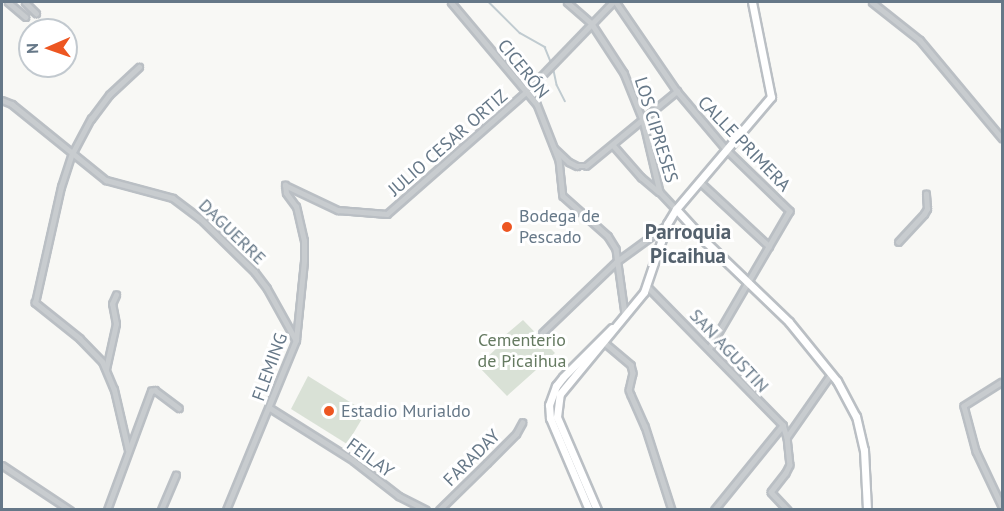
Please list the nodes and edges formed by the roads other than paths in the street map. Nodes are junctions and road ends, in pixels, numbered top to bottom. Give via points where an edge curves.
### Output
1 (8, 2) edge
2 (25, 2) edge
3 (451, 2) edge
4 (567, 2) edge
5 (614, 2) edge
6 (752, 2) edge
7 (872, 2) edge
8 (36, 13) dead end
9 (26, 17) dead end
10 (592, 24) junction
11 (139, 67) dead end
12 (527, 91) junction
13 (677, 91) junction
14 (2, 100) edge
15 (643, 120) junction
16 (1002, 138) edge
17 (613, 145) junction
18 (555, 149) junction
19 (726, 150) junction
20 (72, 154) junction
21 (699, 182) junction
22 (660, 192) junction
23 (286, 193) joint
24 (926, 194) dead end
25 (676, 209) junction
26 (667, 224) junction
27 (898, 242) dead end
28 (769, 246) junction
29 (616, 262) junction
30 (750, 283) junction
31 (647, 286) junction
32 (116, 296) dead end
33 (624, 320) junction
34 (542, 333) dead end
35 (296, 340) junction
36 (605, 343) junction
37 (710, 348) junction
38 (106, 369) junction
39 (831, 374) junction
40 (1002, 382) edge
41 (179, 408) dead end
42 (270, 408) junction
43 (522, 423) dead end
44 (783, 425) junction
45 (787, 437) junction
46 (128, 450) junction
47 (2, 465) edge
48 (176, 475) dead end
49 (1002, 506) edge
50 (70, 510) edge
51 (107, 510) edge
52 (161, 510) edge
53 (226, 510) edge
54 (426, 510) edge
55 (439, 510) edge
56 (589, 510) edge
57 (597, 510) edge
58 (672, 510) edge
59 (714, 510) edge
60 (788, 510) edge
61 (867, 510) edge

1 - 9 street
2 - 8 street
3 - 12 street, CICERÓN
4 - 10 street, LOS CIPRESES
5 - 10 street
5 - 13 street, CALLE PRIMERA
6 - 19 main road via 771,97
7 - 16 street via 920,40
10 - 12 street, JULIO CESAR ORTIZ
10 - 15 street, LOS CIPRESES via 624,73
11 - 20 street via 109,95
12 - 18 street, CICERÓN via 537,104
12 - 23 street, JULIO CESAR ORTIZ via 387,214 338,210 288,185
13 - 15 street
13 - 19 street, CALLE PRIMERA
14 - 20 street, DAGUERRE
15 - 17 street
15 - 22 street, LOS CIPRESES
17 - 18 street via 586,166 569,162
17 - 22 street
18 - 29 street, CICERÓN via 563,196 608,236 616,249
19 - 21 main road
19 - 28 street, CALLE PRIMERA via 790,210
20 - 35 street, DAGUERRE via 106,180 173,198 200,218 255,272
20 - 38 street via 35,303 80,339
21 - 25 main road
21 - 28 street
22 - 25 street, LOS CIPRESES
23 - 35 street, FLEMING via 296,207 304,240
24 - 27 street via 927,209
25 - 26 main road
25 - 30 main road
26 - 29 street
26 - 31 main road
28 - 30 street
29 - 33 street, CICERÓN
29 - 34 street
30 - 37 street
30 - 39 main road via 789,322
31 - 33 main road
31 - 37 street, SAN AGUSTIN
32 - 38 street via 112,304 116,324
33 - 36 main road
33 - 56 main road via 563,377 549,405 550,418
35 - 42 street, FLEMING
36 - 57 main road via 560,394 557,417
36 - 58 street via 631,365 631,395
37 - 44 street, SAN AGUSTIN
38 - 46 street
39 - 45 street
39 - 61 main road via 856,416 864,450
40 - 49 street via 964,406 976,451
41 - 46 street via 151,391
42 - 53 street, FLEMING
42 - 54 street, FEILAY via 399,496
43 - 55 street, FARADAY via 516,434
44 - 45 street, SAN AGUSTIN
44 - 59 street
45 - 60 street, SAN AGUSTIN via 789,469 771,494
46 - 51 street
47 - 50 street
48 - 52 street

